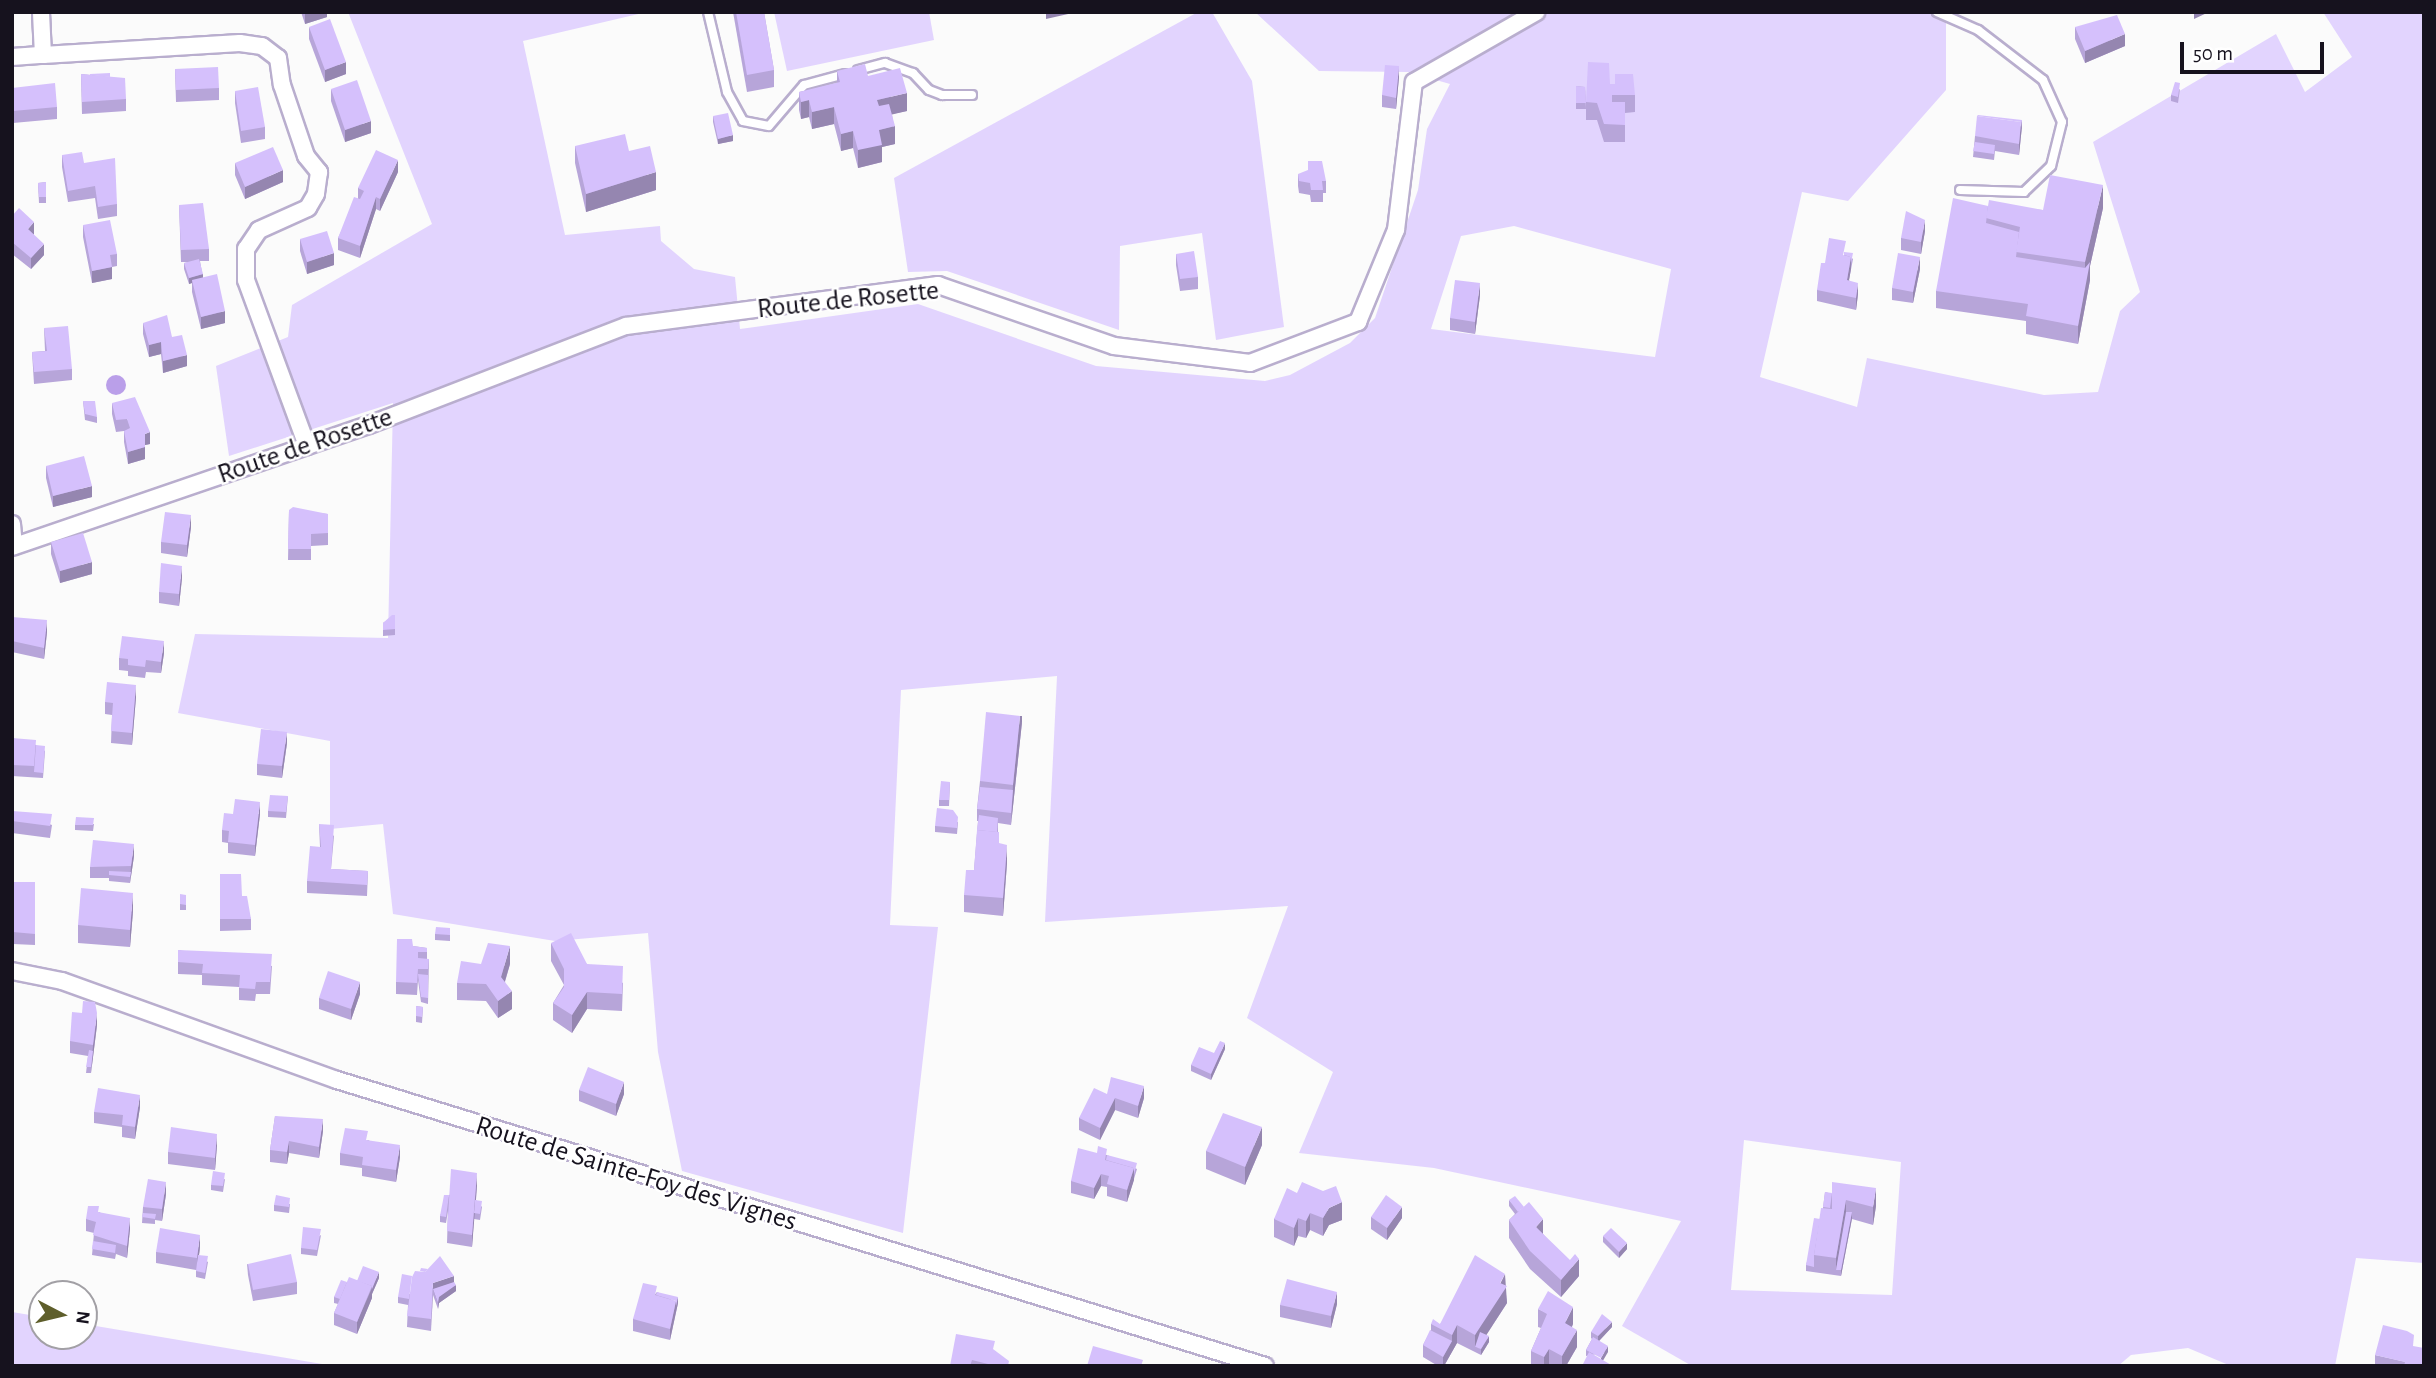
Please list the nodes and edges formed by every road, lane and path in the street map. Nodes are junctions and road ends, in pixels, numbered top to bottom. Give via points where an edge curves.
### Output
1 (41, 12) edge
2 (708, 12) edge
3 (1536, 12) edge
4 (1937, 12) edge
5 (43, 55) junction
6 (12, 57) edge
7 (972, 95) dead end
8 (1960, 190) dead end
9 (307, 446) junction
10 (12, 524) edge
11 (13, 546) edge
12 (12, 971) edge
13 (1265, 1366) edge

1 - 5 street
2 - 7 lane via 727,92 743,121 769,127 804,85 885,63 913,74 929,90 942,95
3 - 9 street, Route de Rosette via 1415,82 1396,230 1358,323 1251,363 1114,346 938,285 626,327
4 - 8 lane via 1978,30 2043,80 2062,122 2051,166 2024,192
5 - 6 street
5 - 9 street via 240,43 262,46 278,58 282,85 306,156 319,172 316,194 308,208 259,230 246,249 246,280
9 - 11 street, Route de Rosette
10 - 11 street
12 - 13 street, Route de Sainte-Foy des Vignes via 62,981 337,1080 600,1164

